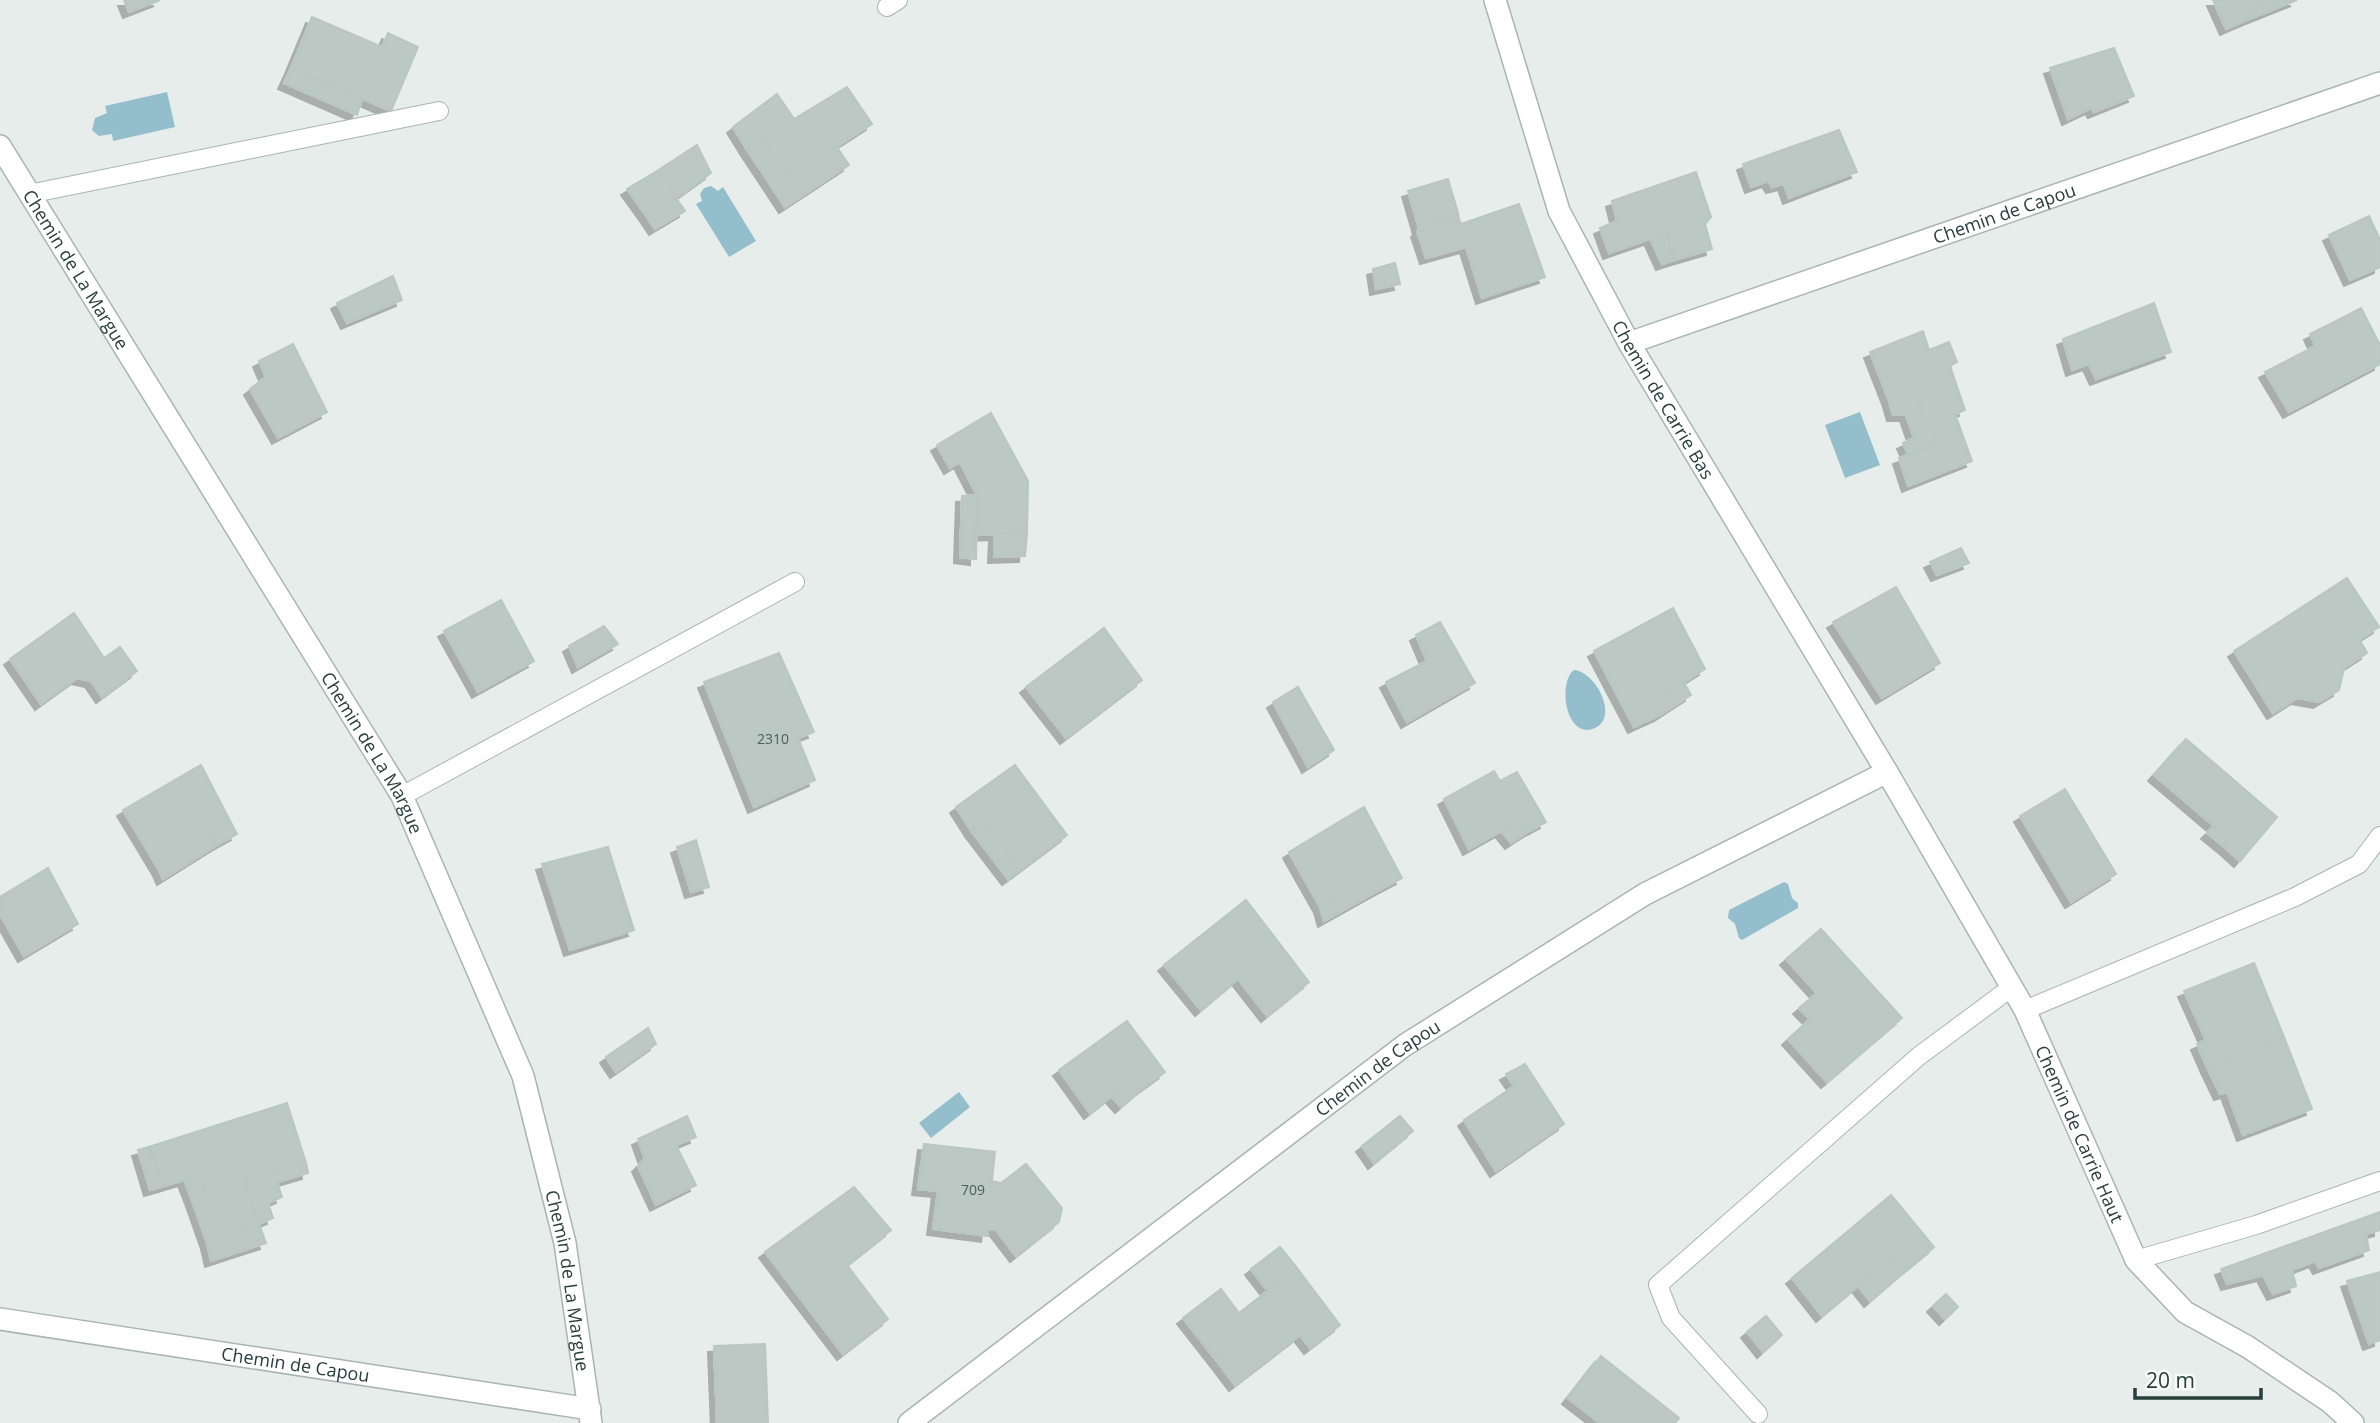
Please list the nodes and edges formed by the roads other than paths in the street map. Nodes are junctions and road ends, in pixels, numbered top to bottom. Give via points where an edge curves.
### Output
1 (1495, 0) edge
2 (2380, 83) edge
3 (439, 111) dead end
4 (0, 145) edge
5 (29, 194) junction
6 (1629, 343) junction
7 (795, 582) dead end
8 (1887, 772) junction
9 (402, 796) junction
10 (2380, 836) edge
11 (2012, 987) junction
12 (2025, 1010) junction
13 (2380, 1181) edge
14 (2136, 1260) junction
15 (0, 1319) edge
16 (1758, 1414) dead end
17 (591, 1416) edge
18 (909, 1423) edge
19 (2353, 1423) edge

1 - 6 street, Chemin de Carrie Bas via 1559,211
2 - 6 street, Chemin de Capou
3 - 5 lane
4 - 5 street, Chemin de La Margue
5 - 9 street, Chemin de La Margue
6 - 8 street, Chemin de Carrie Bas
7 - 9 lane
8 - 11 street, Chemin de Carrie Haut
8 - 18 street, Chemin de Capou via 1645,894 1405,1045
9 - 17 street, Chemin de La Margue via 523,1076 565,1243
10 - 12 lane via 2359,864 2294,897
11 - 12 street, Chemin de Carrie Haut
11 - 16 lane via 1919,1056 1658,1285 1671,1318
12 - 14 street, Chemin de Carrie Haut
13 - 14 lane via 2256,1225
14 - 19 street, Chemin de Carrie Haut via 2185,1312 2248,1347 2330,1402
15 - 17 street, Chemin de Capou

